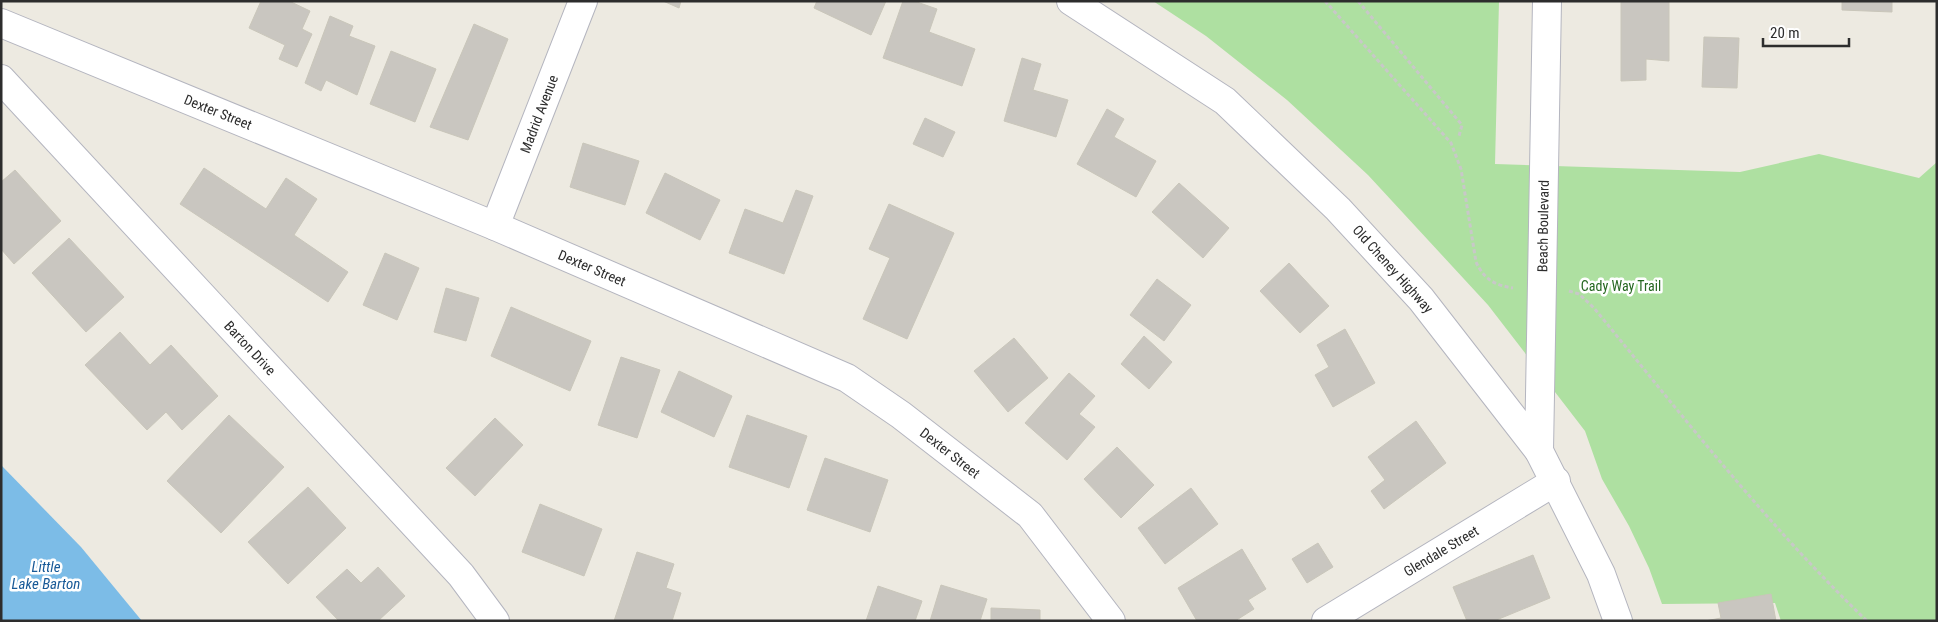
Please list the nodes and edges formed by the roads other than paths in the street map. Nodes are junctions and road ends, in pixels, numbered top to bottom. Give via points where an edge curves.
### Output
1 (583, 1) edge
2 (1071, 1) edge
3 (1547, 1) edge
4 (1, 23) edge
5 (1, 79) edge
6 (495, 226) junction
7 (1539, 451) junction
8 (1556, 481) junction
9 (495, 621) edge
10 (1110, 621) edge
11 (1326, 621) edge
12 (1618, 621) edge

1 - 6 street, Madrid Avenue
2 - 7 street, Old Cheney Highway via 1225,101 1338,209 1421,299
3 - 7 street, Beach Boulevard
4 - 6 street, Dexter Street
5 - 9 street, Barton Drive via 461,575
6 - 10 street, Dexter Street via 847,378 901,415 1030,515
7 - 8 street, Old Cheney Highway
8 - 11 street, Glendale Street
8 - 12 street, Old Cheney Highway via 1601,574

